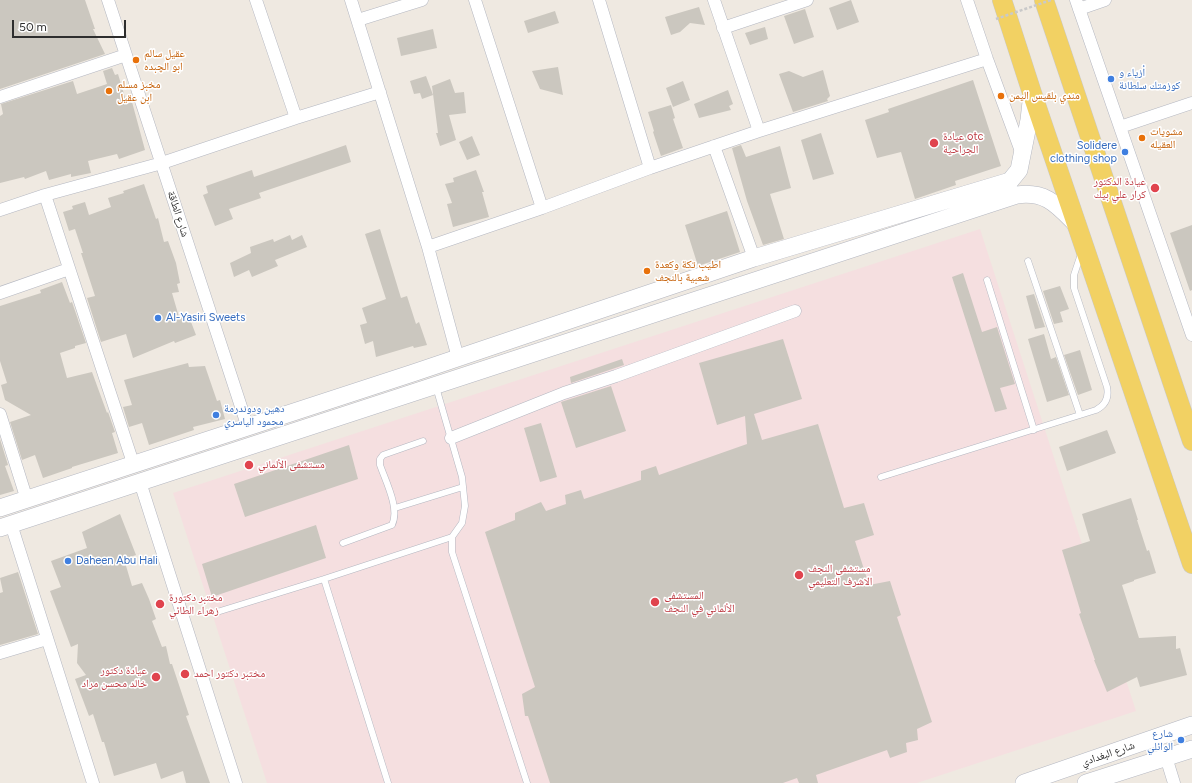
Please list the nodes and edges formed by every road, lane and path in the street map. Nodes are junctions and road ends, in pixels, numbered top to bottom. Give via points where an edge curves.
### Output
1 (108, 0) edge
2 (256, 0) edge
3 (351, 0) edge
4 (422, 0) edge
5 (475, 0) edge
6 (599, 0) edge
7 (714, 0) edge
8 (807, 0) edge
9 (967, 0) edge
10 (1002, 0) edge
11 (1044, 0) edge
12 (1050, 0) edge
13 (1105, 0) edge
14 (1077, 4) edge
15 (996, 19) dead end
16 (358, 20) junction
17 (723, 28) junction
18 (126, 55) junction
19 (987, 59) junction
20 (380, 92) junction
21 (1032, 92) junction
22 (0, 97) edge
23 (1192, 103) edge
24 (296, 118) junction
25 (1120, 127) junction
26 (759, 131) junction
27 (714, 146) junction
28 (1022, 155) junction
29 (162, 163) junction
30 (650, 168) junction
31 (45, 195) junction
32 (933, 204) junction
33 (542, 208) junction
34 (0, 210) edge
35 (937, 221) junction
36 (1076, 224) junction
37 (428, 247) junction
38 (1084, 247) junction
39 (754, 258) junction
40 (1028, 261) dead end
41 (69, 269) junction
42 (987, 280) dead end
43 (0, 293) edge
44 (795, 311) dead end
45 (1192, 336) edge
46 (458, 358) junction
47 (435, 385) junction
48 (0, 414) edge
49 (1080, 415) junction
50 (248, 428) junction
51 (1034, 430) junction
52 (451, 438) junction
53 (423, 441) dead end
54 (1192, 441) edge
55 (134, 466) junction
56 (881, 476) dead end
57 (140, 482) junction
58 (463, 487) junction
59 (27, 500) junction
60 (0, 508) edge
61 (395, 508) junction
62 (5, 526) edge
63 (452, 536) junction
64 (343, 543) dead end
65 (1192, 564) edge
66 (324, 579) junction
67 (217, 612) dead end
68 (47, 639) junction
69 (0, 653) edge
70 (1192, 725) edge
71 (1192, 749) edge
72 (1166, 757) junction
73 (93, 783) edge
74 (236, 783) edge
75 (388, 783) edge
76 (527, 783) edge
77 (1024, 783) edge
78 (1086, 783) edge
79 (1174, 783) edge

1 - 18 street, شارع الطاقة
2 - 24 street
3 - 16 street
4 - 16 street
5 - 33 street
6 - 30 street
7 - 17 street
8 - 17 street
9 - 19 street
10 - 21 main road
11 - 54 main road
12 - 15 path, bridge
13 - 14 street
14 - 25 street
16 - 20 street
17 - 26 street
18 - 22 street
18 - 29 street, شارع الطاقة
19 - 26 street
19 - 28 street
20 - 24 street
20 - 37 street
21 - 28 street
21 - 36 main road
23 - 25 street
24 - 29 street
25 - 45 street
26 - 27 street
27 - 30 street
27 - 39 street
28 - 32 street via 1019,170 1010,181
29 - 31 street
29 - 50 street, شارع الطاقة
30 - 33 street
31 - 34 street
31 - 41 street
32 - 35 street via 937,211
32 - 39 street
33 - 37 street
35 - 36 street via 1028,193 1048,198
35 - 47 street
36 - 38 main road
37 - 46 street
38 - 49 lane via 1074,275 1074,288 1108,391 1106,401 1100,408
38 - 65 main road
39 - 46 street
40 - 49 lane
41 - 43 street
41 - 55 street
42 - 51 lane
44 - 52 street via 564,393
46 - 50 street
47 - 52 lane
47 - 57 street
48 - 59 street
49 - 51 lane
50 - 55 street
51 - 56 lane
52 - 58 lane
53 - 61 lane via 383,455 380,459
55 - 59 street
57 - 62 street
57 - 74 street
58 - 61 lane
58 - 63 lane via 465,506 462,523
59 - 60 street
61 - 64 lane via 392,525
62 - 68 street
63 - 66 lane
63 - 76 lane via 452,552
66 - 67 lane
66 - 75 lane
68 - 69 street
68 - 73 street
70 - 77 street, شارع البغدادي
71 - 72 street, شارع البغدادي
72 - 78 street, شارع البغدادي
72 - 79 street

